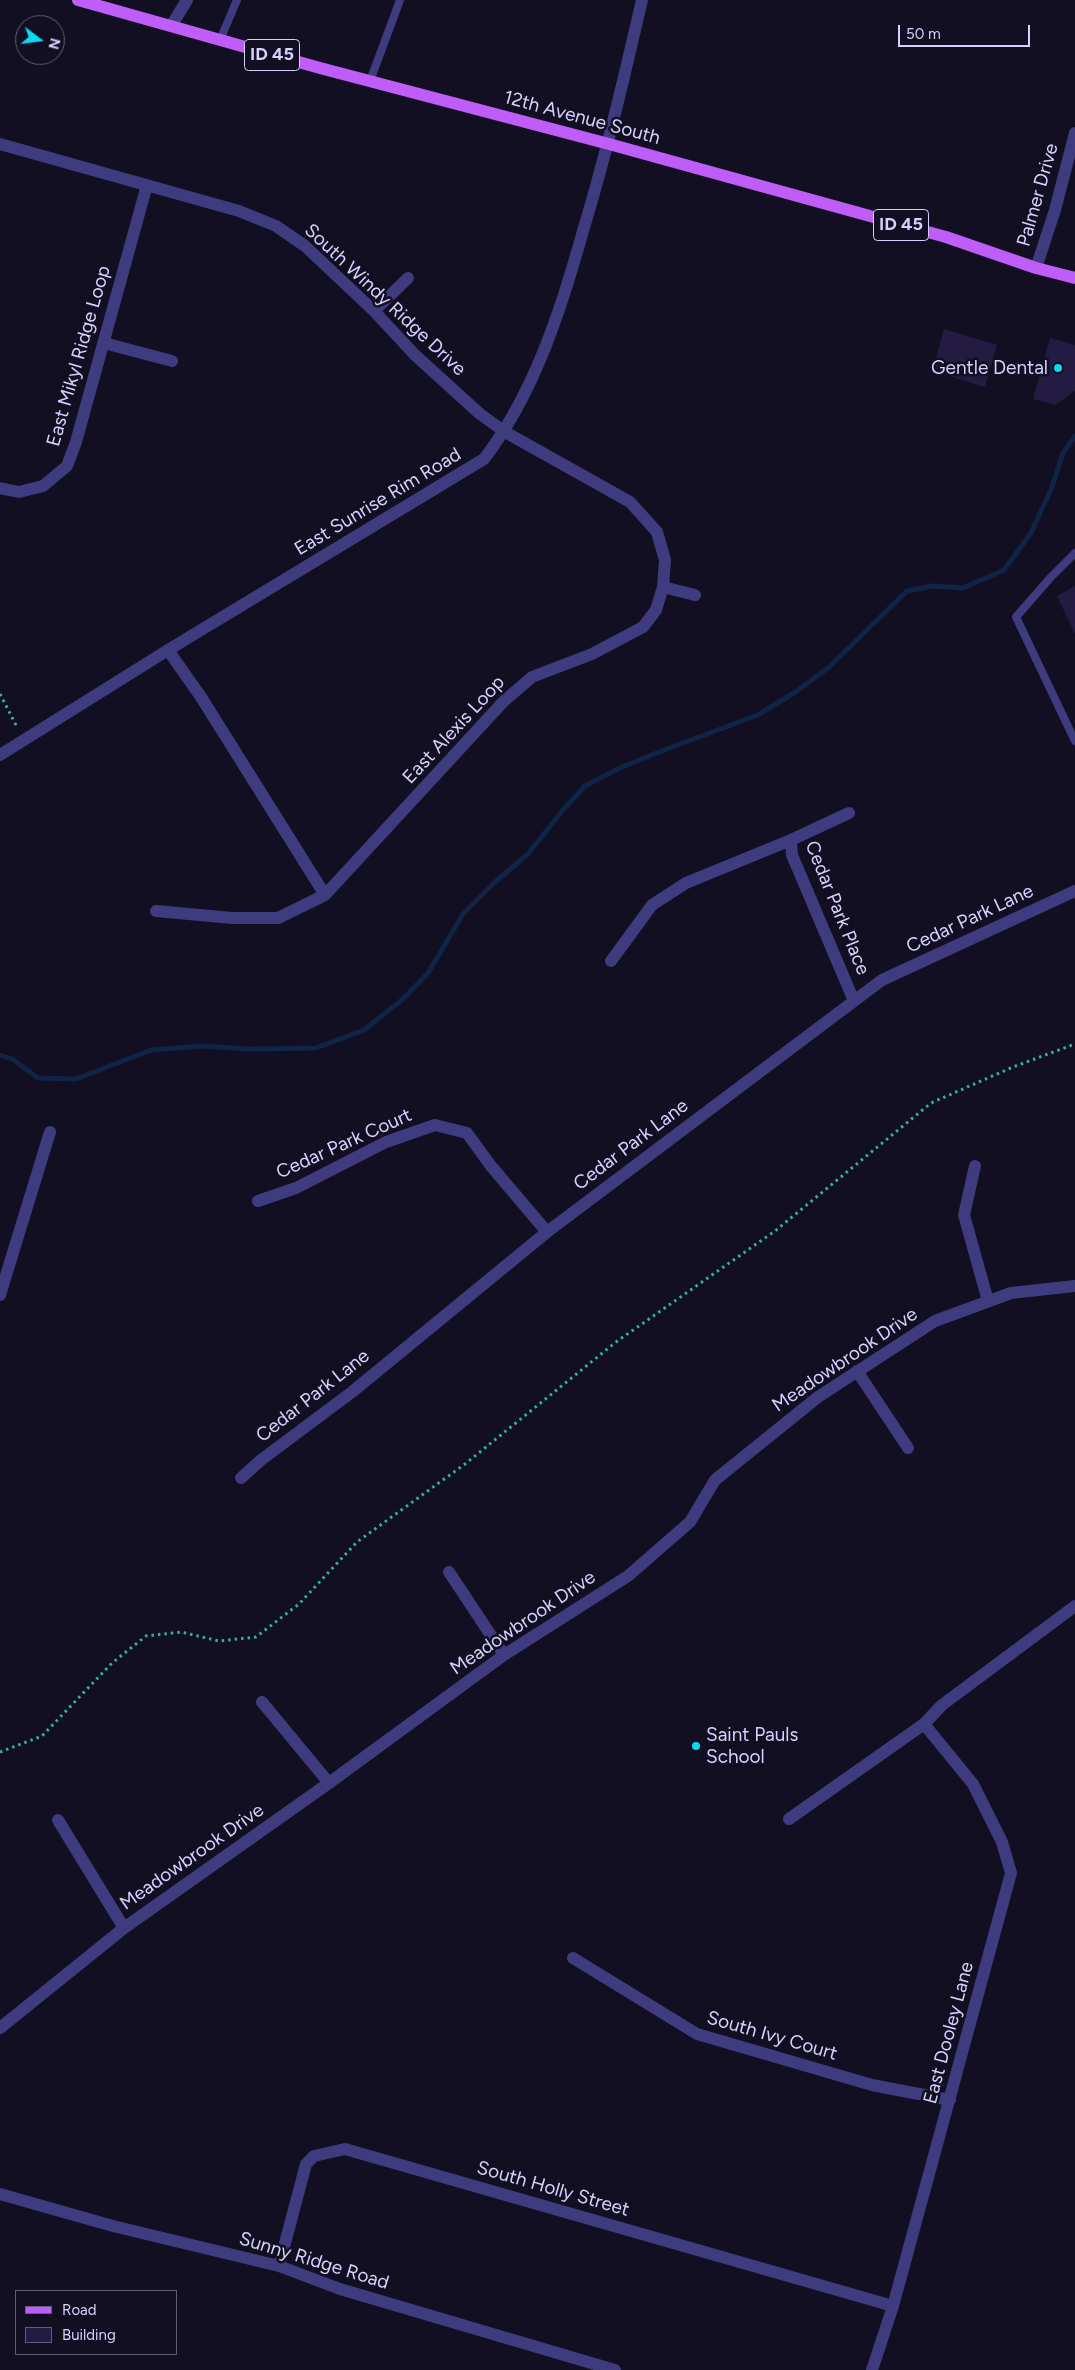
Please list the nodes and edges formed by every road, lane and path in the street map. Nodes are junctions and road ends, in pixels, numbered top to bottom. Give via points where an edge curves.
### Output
1 (78, 0) edge
2 (187, 0) edge
3 (236, 0) edge
4 (400, 0) edge
5 (642, 0) edge
6 (171, 26) junction
7 (220, 40) junction
8 (370, 81) junction
9 (1075, 133) edge
10 (0, 144) edge
11 (609, 144) junction
12 (147, 185) junction
13 (1036, 268) junction
14 (408, 278) dead end
15 (1075, 278) edge
16 (374, 311) junction
17 (104, 343) junction
18 (172, 361) dead end
19 (505, 432) junction
20 (0, 488) edge
21 (1075, 553) edge
22 (663, 587) junction
23 (695, 595) dead end
24 (168, 650) junction
25 (0, 694) edge
26 (24, 740) junction
27 (1075, 741) edge
28 (0, 755) edge
29 (849, 813) dead end
30 (791, 840) junction
31 (1075, 891) edge
32 (325, 895) junction
33 (156, 911) dead end
34 (611, 961) dead end
35 (854, 1001) junction
36 (1075, 1044) edge
37 (50, 1132) dead end
38 (975, 1166) dead end
39 (258, 1201) dead end
40 (547, 1232) junction
41 (1075, 1286) edge
42 (0, 1295) edge
43 (988, 1302) junction
44 (857, 1371) junction
45 (908, 1448) dead end
46 (241, 1478) dead end
47 (449, 1572) dead end
48 (1075, 1606) edge
49 (504, 1655) junction
50 (262, 1702) dead end
51 (924, 1724) junction
52 (0, 1752) edge
53 (329, 1783) junction
54 (789, 1818) dead end
55 (58, 1820) dead end
56 (124, 1928) junction
57 (572, 1958) dead end
58 (0, 2028) edge
59 (950, 2100) junction
60 (0, 2194) edge
61 (279, 2266) junction
62 (893, 2306) junction
63 (615, 2370) edge
64 (872, 2370) edge

1 - 6 main road, 12th Avenue South / ID 45
2 - 6 street
3 - 7 lane
4 - 8 lane
5 - 11 street, East Sunrise Rim Road
6 - 7 main road, 12th Avenue South / ID 45
7 - 8 main road, 12th Avenue South / ID 45
8 - 11 main road, 12th Avenue South / ID 45
9 - 13 street, Palmer Drive
10 - 12 street, South Windy Ridge Drive
11 - 13 main road, 12th Avenue South / ID 45 via 946,237
11 - 19 street, East Sunrise Rim Road via 564,296
12 - 16 street, South Windy Ridge Drive via 239,211 276,226 306,246
12 - 17 street, East Mikyl Ridge Loop
13 - 15 main road, 12th Avenue South / ID 45
14 - 16 street
16 - 19 street, South Windy Ridge Drive via 422,361 480,414
17 - 18 street
17 - 20 street, East Mikyl Ridge Loop via 66,466 43,486 19,492
19 - 22 street, East Alexis Loop via 630,502 657,532 665,560
19 - 24 street, East Sunrise Rim Road via 484,459
21 - 27 lane via 1016,617
22 - 23 street
22 - 32 street, East Alexis Loop via 656,610 643,627 592,654 532,677 504,701
24 - 26 street, East Sunrise Rim Road
24 - 32 street via 202,697
25 - 26 path
26 - 28 street, East Sunrise Rim Road
29 - 30 street
30 - 34 street, Cedar Park Place via 686,883 652,905
30 - 35 street, Cedar Park Place via 792,855
31 - 35 street, Cedar Park Lane via 882,980
32 - 33 street via 278,918 232,918
35 - 40 street, Cedar Park Lane
36 - 52 path via 931,1103 775,1231 616,1342 465,1464 357,1542 299,1604 256,1637 219,1641 181,1632 146,1636 112,1663 42,1736
37 - 42 street
38 - 43 street via 964,1215
39 - 40 street, Cedar Park Court via 296,1188 386,1142 435,1125 467,1133
40 - 46 street, Cedar Park Lane via 352,1392
41 - 43 street, Meadowbrook Drive via 1011,1293
43 - 44 street, Meadowbrook Drive via 935,1321
44 - 45 street
44 - 49 street, Meadowbrook Drive via 818,1396 715,1480 690,1522 628,1576
47 - 49 street
48 - 51 street via 942,1705
49 - 53 street, Meadowbrook Drive
50 - 53 street
51 - 54 street
51 - 59 street, East Dooley Lane via 973,1784 1002,1842 1011,1873
53 - 56 street, Meadowbrook Drive
55 - 56 street
56 - 58 street, Meadowbrook Drive
57 - 59 street, South Ivy Court via 697,2034 872,2085
59 - 62 street, East Dooley Lane
60 - 61 street, Sunny Ridge Road via 113,2226
61 - 62 street, South Holly Street via 306,2164 314,2156 345,2149
61 - 63 street, Sunny Ridge Road via 340,2289
62 - 64 street, East Dooley Lane

